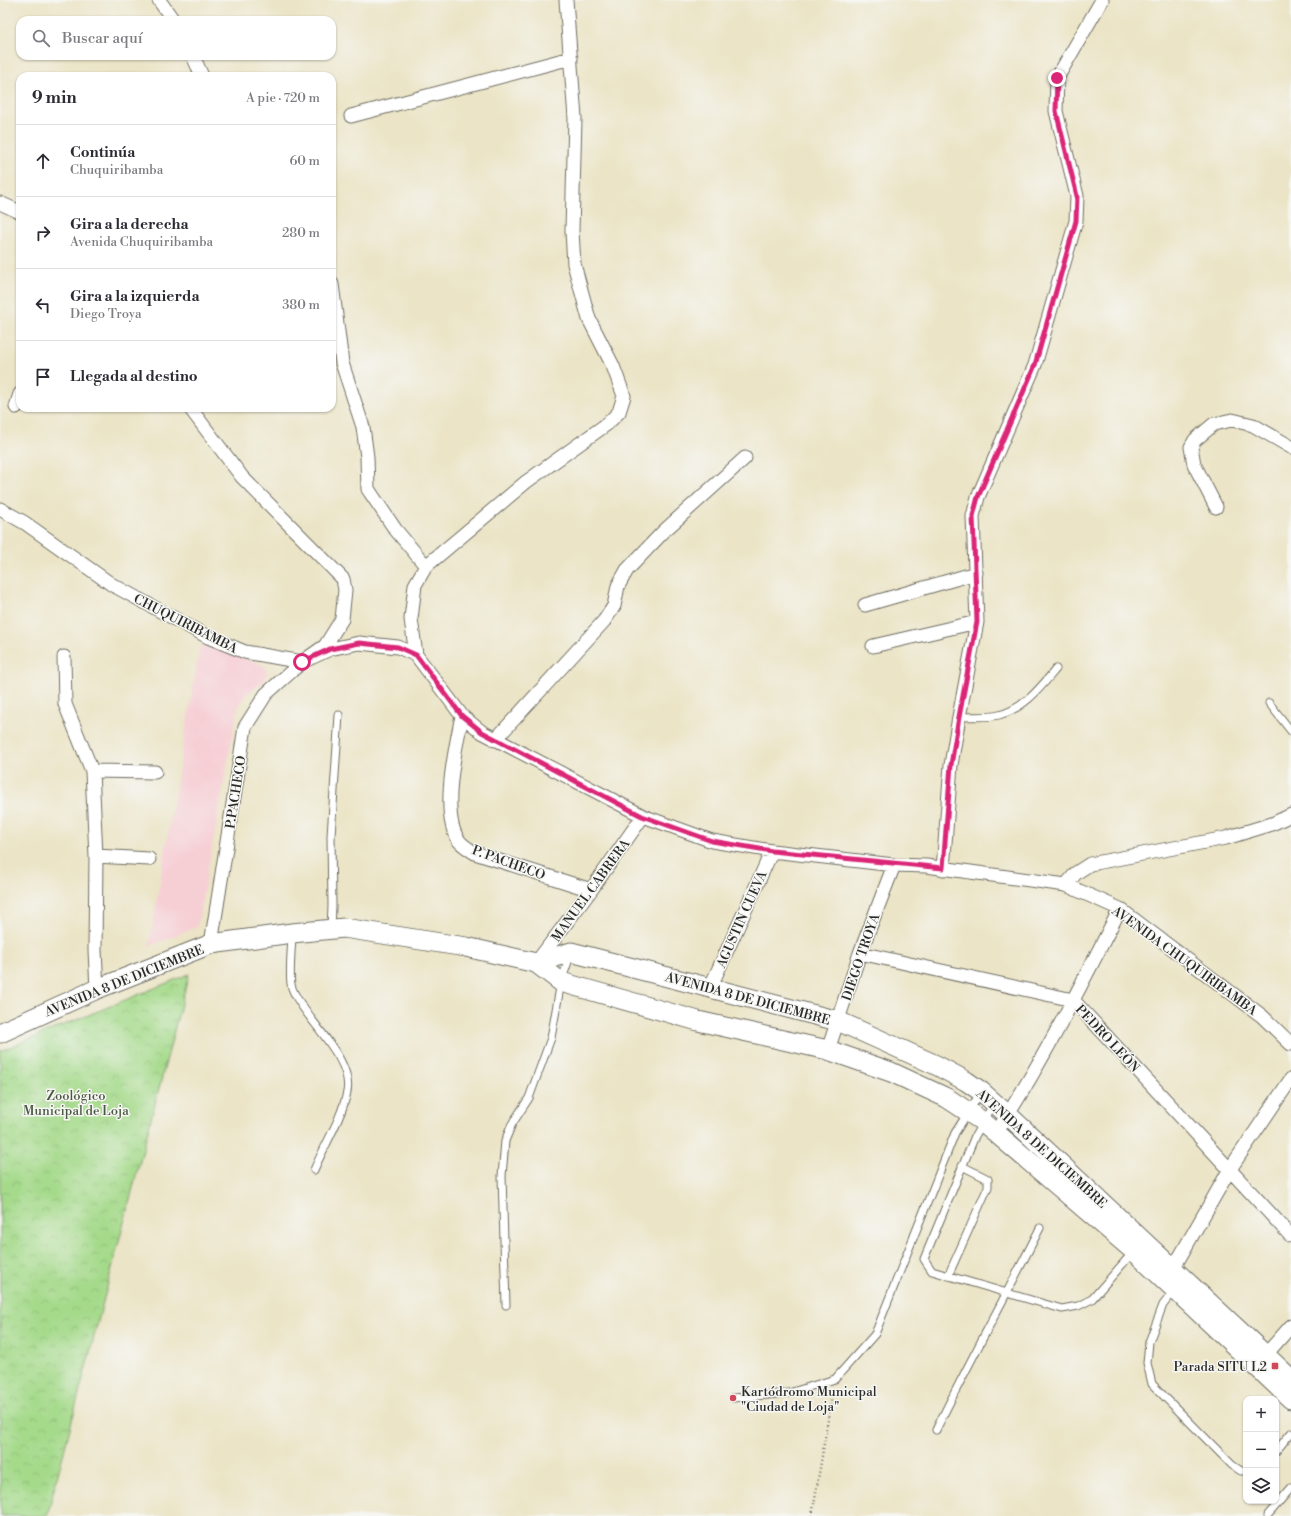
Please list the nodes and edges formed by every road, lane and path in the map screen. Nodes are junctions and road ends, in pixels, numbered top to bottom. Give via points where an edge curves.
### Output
1 (159, 0) edge
2 (566, 0) edge
3 (1102, 0) edge
4 (170, 16) edge
5 (571, 58) junction
6 (195, 60) edge
7 (200, 72) edge
8 (351, 116) dead end
9 (0, 203) edge
10 (16, 210) edge
11 (336, 316) edge
12 (193, 412) edge
13 (1291, 447) edge
14 (745, 458) dead end
15 (1216, 507) dead end
16 (0, 509) edge
17 (426, 566) junction
18 (976, 573) junction
19 (865, 605) dead end
20 (977, 622) junction
21 (873, 646) dead end
22 (416, 655) junction
23 (64, 657) dead end
24 (302, 662) junction
25 (1056, 669) dead end
26 (1270, 703) dead end
27 (339, 715) dead end
28 (462, 716) junction
29 (959, 717) junction
30 (1291, 731) edge
31 (495, 740) junction
32 (92, 771) junction
33 (155, 772) dead end
34 (1291, 815) edge
35 (642, 816) junction
36 (772, 851) junction
37 (96, 856) junction
38 (149, 859) dead end
39 (894, 865) junction
40 (943, 868) junction
41 (1066, 885) junction
42 (591, 890) junction
43 (1120, 909) junction
44 (330, 929) junction
45 (292, 933) junction
46 (211, 944) junction
47 (571, 952) junction
48 (860, 953) junction
49 (536, 963) junction
50 (561, 982) junction
51 (710, 988) junction
52 (97, 989) junction
53 (1074, 1000) junction
54 (838, 1021) junction
55 (0, 1033) edge
56 (1291, 1044) edge
57 (828, 1050) junction
58 (1291, 1079) edge
59 (988, 1097) junction
60 (1008, 1115) junction
61 (982, 1122) junction
62 (962, 1166) junction
63 (314, 1170) dead end
64 (1230, 1170) junction
65 (1040, 1228) dead end
66 (1291, 1236) edge
67 (1139, 1246) junction
68 (948, 1276) junction
69 (1171, 1280) junction
70 (1008, 1292) junction
71 (506, 1305) dead end
72 (1291, 1326) edge
73 (1261, 1360) junction
74 (834, 1379) junction
75 (1291, 1379) edge
76 (733, 1398) dead end
77 (1291, 1399) edge
78 (936, 1430) dead end
79 (1291, 1433) edge
80 (1279, 1447) edge
81 (1243, 1471) edge
82 (1291, 1488) edge
83 (812, 1516) edge
84 (1267, 1516) edge

1 - 4 street
2 - 5 street
3 - 18 street via 1057,78 1056,111 1077,196 1076,221 1035,365 978,497 973,516
5 - 8 street
5 - 17 street via 575,118 572,231 574,264 589,319 613,366 624,396 619,412 608,424 526,482
6 - 7 street
9 - 10 street
11 - 17 street via 342,363 363,427 368,489 395,529
12 - 24 street via 242,477 343,578 345,590 342,619 324,646
13 - 15 street via 1253,425 1232,420 1214,424 1195,440 1191,447 1194,464
14 - 31 street via 664,531 627,570 618,586 614,606 604,620
16 - 24 street, CHUQUIRIBAMBA via 25,523 111,584 208,637 246,652
17 - 22 street via 415,585 411,620
18 - 19 street
18 - 20 street
20 - 21 street
20 - 29 street
22 - 24 street via 398,647 359,643 330,649
22 - 28 street, AVENIDA CHUQUIRIBAMBA
23 - 32 street via 65,704
24 - 46 street, P.PACHECO via 266,694 245,727
25 - 29 lane via 1032,697 1017,707 998,715
26 - 30 lane
27 - 44 lane via 331,836
28 - 31 street, AVENIDA CHUQUIRIBAMBA
28 - 42 street, P. PACHECO via 454,752 449,810 460,841 475,853
29 - 40 street via 951,765
31 - 35 street, AVENIDA CHUQUIRIBAMBA
32 - 33 street
32 - 37 street
34 - 41 street via 1272,824 1226,838 1090,864 1076,873
35 - 36 street, AVENIDA CHUQUIRIBAMBA via 712,841
35 - 42 street, MANUEL CABRERA
36 - 39 street, AVENIDA CHUQUIRIBAMBA
36 - 51 street, AGUSTIN CUEVA
37 - 38 street
37 - 52 street
39 - 40 street, AVENIDA CHUQUIRIBAMBA
39 - 48 street, DIEGO TROYA
40 - 41 street, AVENIDA CHUQUIRIBAMBA
41 - 43 street, AVENIDA CHUQUIRIBAMBA
42 - 49 street, MANUEL CABRERA
43 - 53 street
43 - 56 street, AVENIDA CHUQUIRIBAMBA via 1262,1016
44 - 45 main road, AVENIDA 8 DE DICIEMBRE
44 - 49 main road, AVENIDA 8 DE DICIEMBRE via 344,928 466,947
45 - 46 main road, AVENIDA 8 DE DICIEMBRE
45 - 63 lane via 291,986 297,1001 325,1036 341,1062 348,1090
46 - 52 main road, AVENIDA 8 DE DICIEMBRE
47 - 49 main road
47 - 50 lane
47 - 51 main road, AVENIDA 8 DE DICIEMBRE
48 - 53 street, PEDRO LEÓN
48 - 54 street, DIEGO TROYA
49 - 50 main road, AVENIDA 8 DE DICIEMBRE
50 - 57 main road, AVENIDA 8 DE DICIEMBRE via 698,1021
50 - 71 lane via 551,1038 530,1098 512,1124 505,1141 502,1176
51 - 54 main road, AVENIDA 8 DE DICIEMBRE
52 - 55 main road, AVENIDA 8 DE DICIEMBRE
53 - 60 street
53 - 64 street, PEDRO LEÓN
54 - 57 street, DIEGO TROYA
54 - 59 main road, AVENIDA 8 DE DICIEMBRE via 966,1080
57 - 61 main road, AVENIDA 8 DE DICIEMBRE via 891,1072 947,1098
58 - 64 street
59 - 60 main road, AVENIDA 8 DE DICIEMBRE
59 - 61 lane
59 - 61 lane
60 - 61 street
60 - 67 main road, AVENIDA 8 DE DICIEMBRE
61 - 62 lane
61 - 67 main road, AVENIDA 8 DE DICIEMBRE
61 - 74 lane via 955,1134 875,1334
62 - 68 lane via 924,1259 932,1271
62 - 68 lane via 988,1179 988,1187
64 - 66 street, PEDRO LEÓN
64 - 69 street
65 - 70 lane
67 - 69 main road, AVENIDA 8 DE DICIEMBRE
67 - 70 lane via 1092,1299 1078,1306 1062,1309
68 - 70 lane
69 - 73 main road, AVENIDA 8 DE DICIEMBRE
69 - 81 lane via 1149,1342 1147,1363 1152,1384 1232,1465
70 - 78 lane
72 - 73 street
73 - 75 main road, AVENIDA 8 DE DICIEMBRE
73 - 77 main road, AVENIDA 8 DE DICIEMBRE
74 - 76 lane via 789,1393
74 - 83 path
79 - 80 lane
82 - 84 lane

